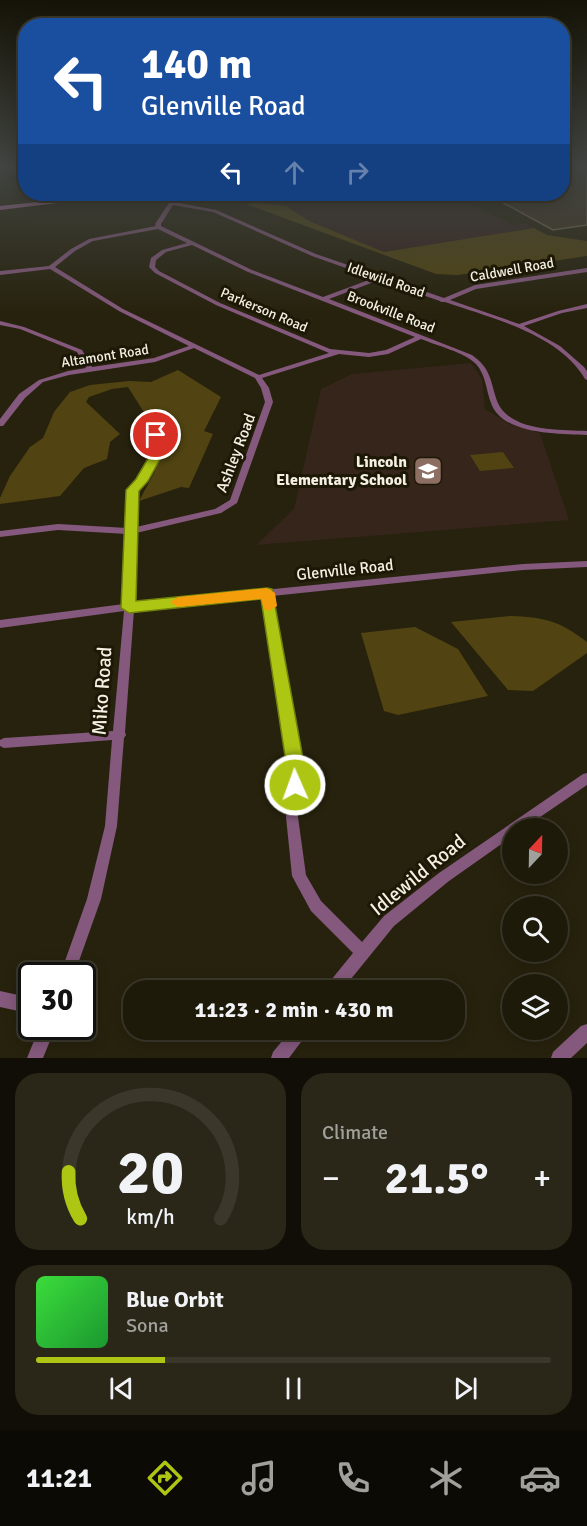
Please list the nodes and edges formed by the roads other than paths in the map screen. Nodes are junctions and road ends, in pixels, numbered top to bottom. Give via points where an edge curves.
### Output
1 (164, 215) edge
2 (224, 215) edge
3 (159, 226) junction
4 (192, 243) junction
5 (51, 267) junction
6 (587, 270) edge
7 (0, 273) edge
8 (378, 278) junction
9 (324, 299) junction
10 (443, 301) junction
11 (587, 306) edge
12 (0, 323) edge
13 (519, 326) junction
14 (421, 337) junction
15 (195, 346) junction
16 (337, 353) junction
17 (90, 369) junction
18 (258, 377) junction
19 (587, 378) edge
20 (140, 418) dead end
21 (0, 424) edge
22 (587, 433) edge
23 (131, 531) junction
24 (0, 534) edge
25 (587, 564) edge
26 (267, 593) junction
27 (129, 608) junction
28 (0, 624) edge
29 (120, 735) junction
30 (4, 742) dead end
31 (587, 778) edge
32 (529, 818) edge
33 (502, 836) edge
34 (362, 952) junction
35 (72, 962) edge
36 (340, 980) edge
37 (0, 999) edge
38 (18, 1003) edge
39 (587, 1032) edge
40 (42, 1040) edge
41 (293, 1040) edge
42 (35, 1058) edge
43 (279, 1058) edge
44 (559, 1058) edge

1 - 3 street
2 - 8 street, Idlewild Road
3 - 4 street, Brookville Road
3 - 5 street via 91,240
4 - 9 street, Brookville Road
4 - 16 street, Parkerson Road via 158,255 152,267 218,304
5 - 7 street
5 - 15 street via 121,310
6 - 10 street, Caldwell Road via 475,287
8 - 9 street
8 - 10 street, Idlewild Road
9 - 14 street, Brookville Road
10 - 13 street, Idlewild Road
11 - 13 street
12 - 17 street via 80,351
13 - 19 street, Idlewild Road via 558,347 582,368
14 - 16 street, Parkerson Road via 388,352
14 - 22 street, Brookville Road via 475,360 489,378 496,408 509,420 541,430
15 - 17 street, Altamont Road via 154,360
15 - 18 street
16 - 18 street
17 - 21 street, Altamont Road via 41,381 22,396
18 - 23 street, Ashley Road via 270,402 234,501 218,511
20 - 23 street, Miko Road via 156,435 159,450 133,490
23 - 24 street, Ashley Road via 58,527
23 - 27 street, Miko Road
25 - 26 street, Glenville Road
26 - 27 street, Glenville Road
26 - 34 street via 296,769 292,817 299,876 316,906
27 - 28 street, Glenville Road
27 - 29 street, Miko Road
29 - 30 street
29 - 35 street, Miko Road via 111,826 94,899
31 - 32 street, Idlewild Road
33 - 34 street, Idlewild Road via 389,921
34 - 36 street, Idlewild Road
37 - 38 street
39 - 44 street
40 - 42 street
41 - 43 street

